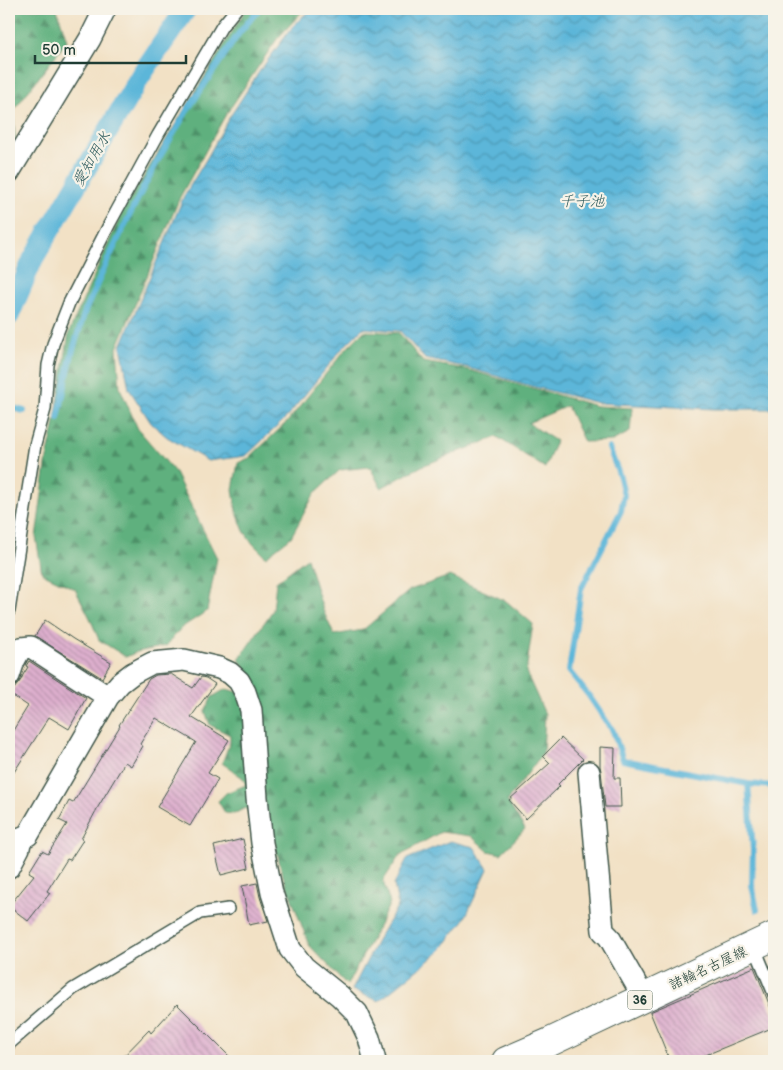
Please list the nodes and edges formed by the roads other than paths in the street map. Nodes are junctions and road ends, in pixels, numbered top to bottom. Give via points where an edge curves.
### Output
1 (105, 9) edge
2 (236, 9) edge
3 (9, 172) edge
4 (9, 611) edge
5 (9, 676) edge
6 (108, 697) junction
7 (588, 772) dead end
8 (15, 838) edge
9 (9, 867) edge
10 (228, 909) dead end
11 (764, 941) edge
12 (774, 994) edge
13 (644, 998) junction
14 (9, 1044) edge
15 (375, 1061) edge
16 (506, 1061) edge

1 - 3 street
2 - 4 lane via 222,26 158,136 69,303 48,365 45,409 35,445
5 - 6 street via 22,648 31,647
6 - 8 street via 28,835
6 - 15 street via 120,683 152,663 184,660 219,668 239,681 251,710 262,843 272,893 290,949 304,967 357,1012
7 - 13 street via 603,931
8 - 9 street via 19,848
10 - 14 lane via 200,912 73,989
11 - 12 lane
11 - 13 main road, 諸輪名古屋線 / 36
13 - 16 main road, 諸輪名古屋線 / 36

